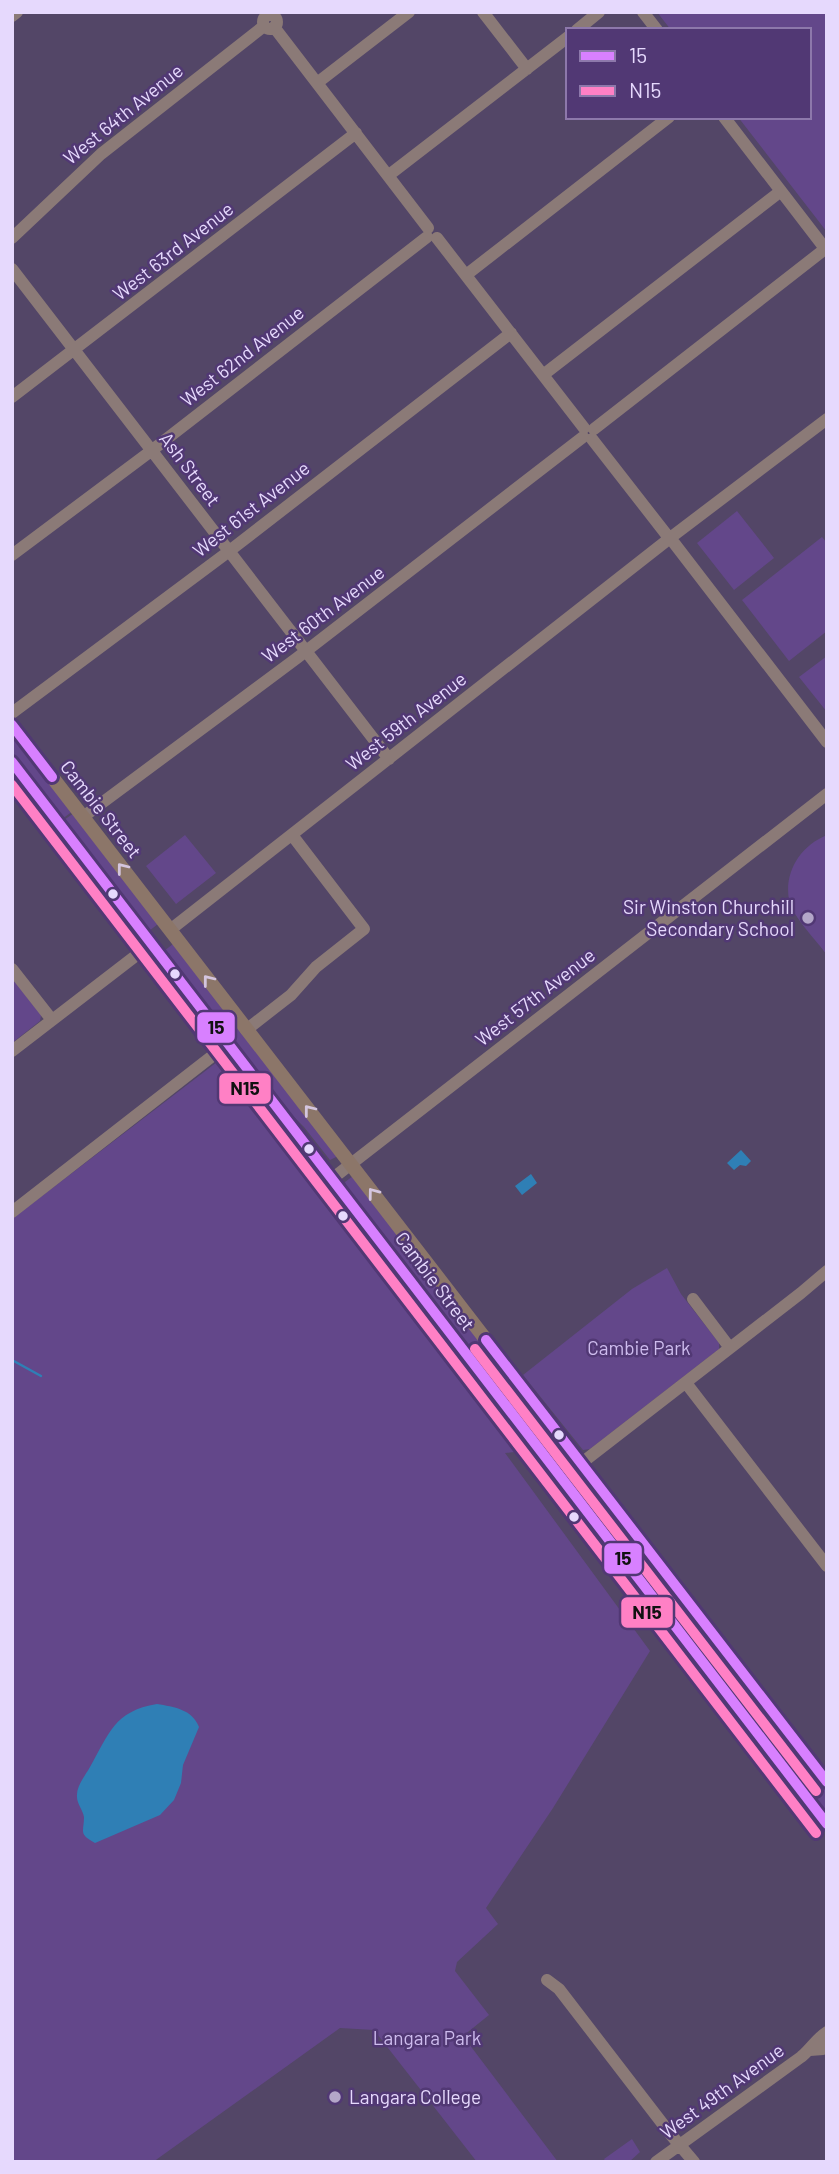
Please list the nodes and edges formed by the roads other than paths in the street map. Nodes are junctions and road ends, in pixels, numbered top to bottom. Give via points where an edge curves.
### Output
1 (17, 12) edge
2 (409, 12) edge
3 (483, 12) edge
4 (599, 12) edge
5 (643, 12) edge
6 (12, 16) edge
7 (267, 21) edge
8 (579, 28) edge
9 (655, 28) edge
10 (566, 39) edge
11 (527, 69) junction
12 (317, 83) junction
13 (666, 119) edge
14 (726, 119) edge
15 (356, 133) junction
16 (389, 175) junction
17 (780, 191) junction
18 (431, 234) junction
19 (12, 238) edge
20 (826, 250) edge
21 (12, 269) edge
22 (466, 275) junction
23 (511, 333) junction
24 (75, 351) junction
25 (543, 375) junction
26 (12, 397) edge
27 (827, 419) edge
28 (588, 433) junction
29 (151, 451) junction
30 (670, 539) junction
31 (228, 552) junction
32 (12, 555) edge
33 (305, 652) junction
34 (12, 713) edge
35 (12, 725) edge
36 (827, 741) edge
37 (389, 759) junction
38 (12, 762) edge
39 (827, 794) edge
40 (83, 817) junction
41 (292, 835) junction
42 (164, 934) junction
43 (12, 969) edge
44 (52, 1020) junction
45 (246, 1030) junction
46 (229, 1043) junction
47 (12, 1051) edge
48 (351, 1164) junction
49 (332, 1178) junction
50 (12, 1212) edge
51 (827, 1271) edge
52 (693, 1299) dead end
53 (730, 1348) junction
54 (686, 1383) junction
55 (582, 1463) junction
56 (561, 1479) junction
57 (827, 1566) edge
58 (827, 1782) edge
59 (827, 1824) edge
60 (547, 1980) dead end
61 (827, 2032) edge
62 (827, 2046) edge
63 (810, 2050) junction
64 (680, 2145) junction
65 (656, 2162) edge
66 (694, 2162) edge

1 - 6 street
2 - 12 street
3 - 11 street
4 - 8 street
5 - 9 street
7 - 12 street
7 - 19 street, West 64th Avenue via 100,154
10 - 11 street
11 - 16 street
12 - 15 street
13 - 22 street
14 - 17 street
15 - 16 street
15 - 24 street, West 63rd Avenue
16 - 18 street
17 - 20 street
17 - 25 street
18 - 22 street
18 - 29 street, West 62nd Avenue
20 - 28 street, West 60th Avenue
21 - 24 street, Ash Street
22 - 23 street
23 - 25 street
23 - 31 street, West 61st Avenue
24 - 26 street, West 63rd Avenue
24 - 29 street, Ash Street
25 - 28 street
27 - 30 street, West 59th Avenue
28 - 30 street
28 - 33 street, West 60th Avenue
29 - 31 street, Ash Street
29 - 32 street, West 62nd Avenue
30 - 36 street
30 - 37 street, West 59th Avenue
31 - 33 street, Ash Street
31 - 34 street, West 61st Avenue
33 - 37 street, Ash Street
33 - 40 street, West 60th Avenue
35 - 40 main road, Cambie Street
37 - 41 street, West 59th Avenue
38 - 42 main road, Cambie Street
39 - 48 street, West 57th Avenue
42 -> 40 main road, Cambie Street
41 - 42 street, West 59th Avenue
41 - 45 street via 364,929
42 - 44 street, West 59th Avenue
45 -> 42 main road, Cambie Street
42 - 46 main road, Cambie Street
43 - 44 street
44 - 47 street, West 59th Avenue
48 -> 45 main road, Cambie Street
46 - 49 main road, Cambie Street
46 - 50 street
48 - 49 street, West 57th Avenue
55 -> 48 main road, Cambie Street
49 - 56 main road, Cambie Street
51 - 53 street
52 - 53 street
53 - 54 street
54 - 55 street
54 - 57 street
55 - 56 street
55 - 58 main road, Cambie Street
56 - 59 main road, Cambie Street
60 - 64 street via 559,1989
61 - 63 street, West 49th Avenue
62 - 63 street, West 49th Avenue
63 - 64 street, West 49th Avenue
64 - 65 street, West 49th Avenue
64 - 66 street

